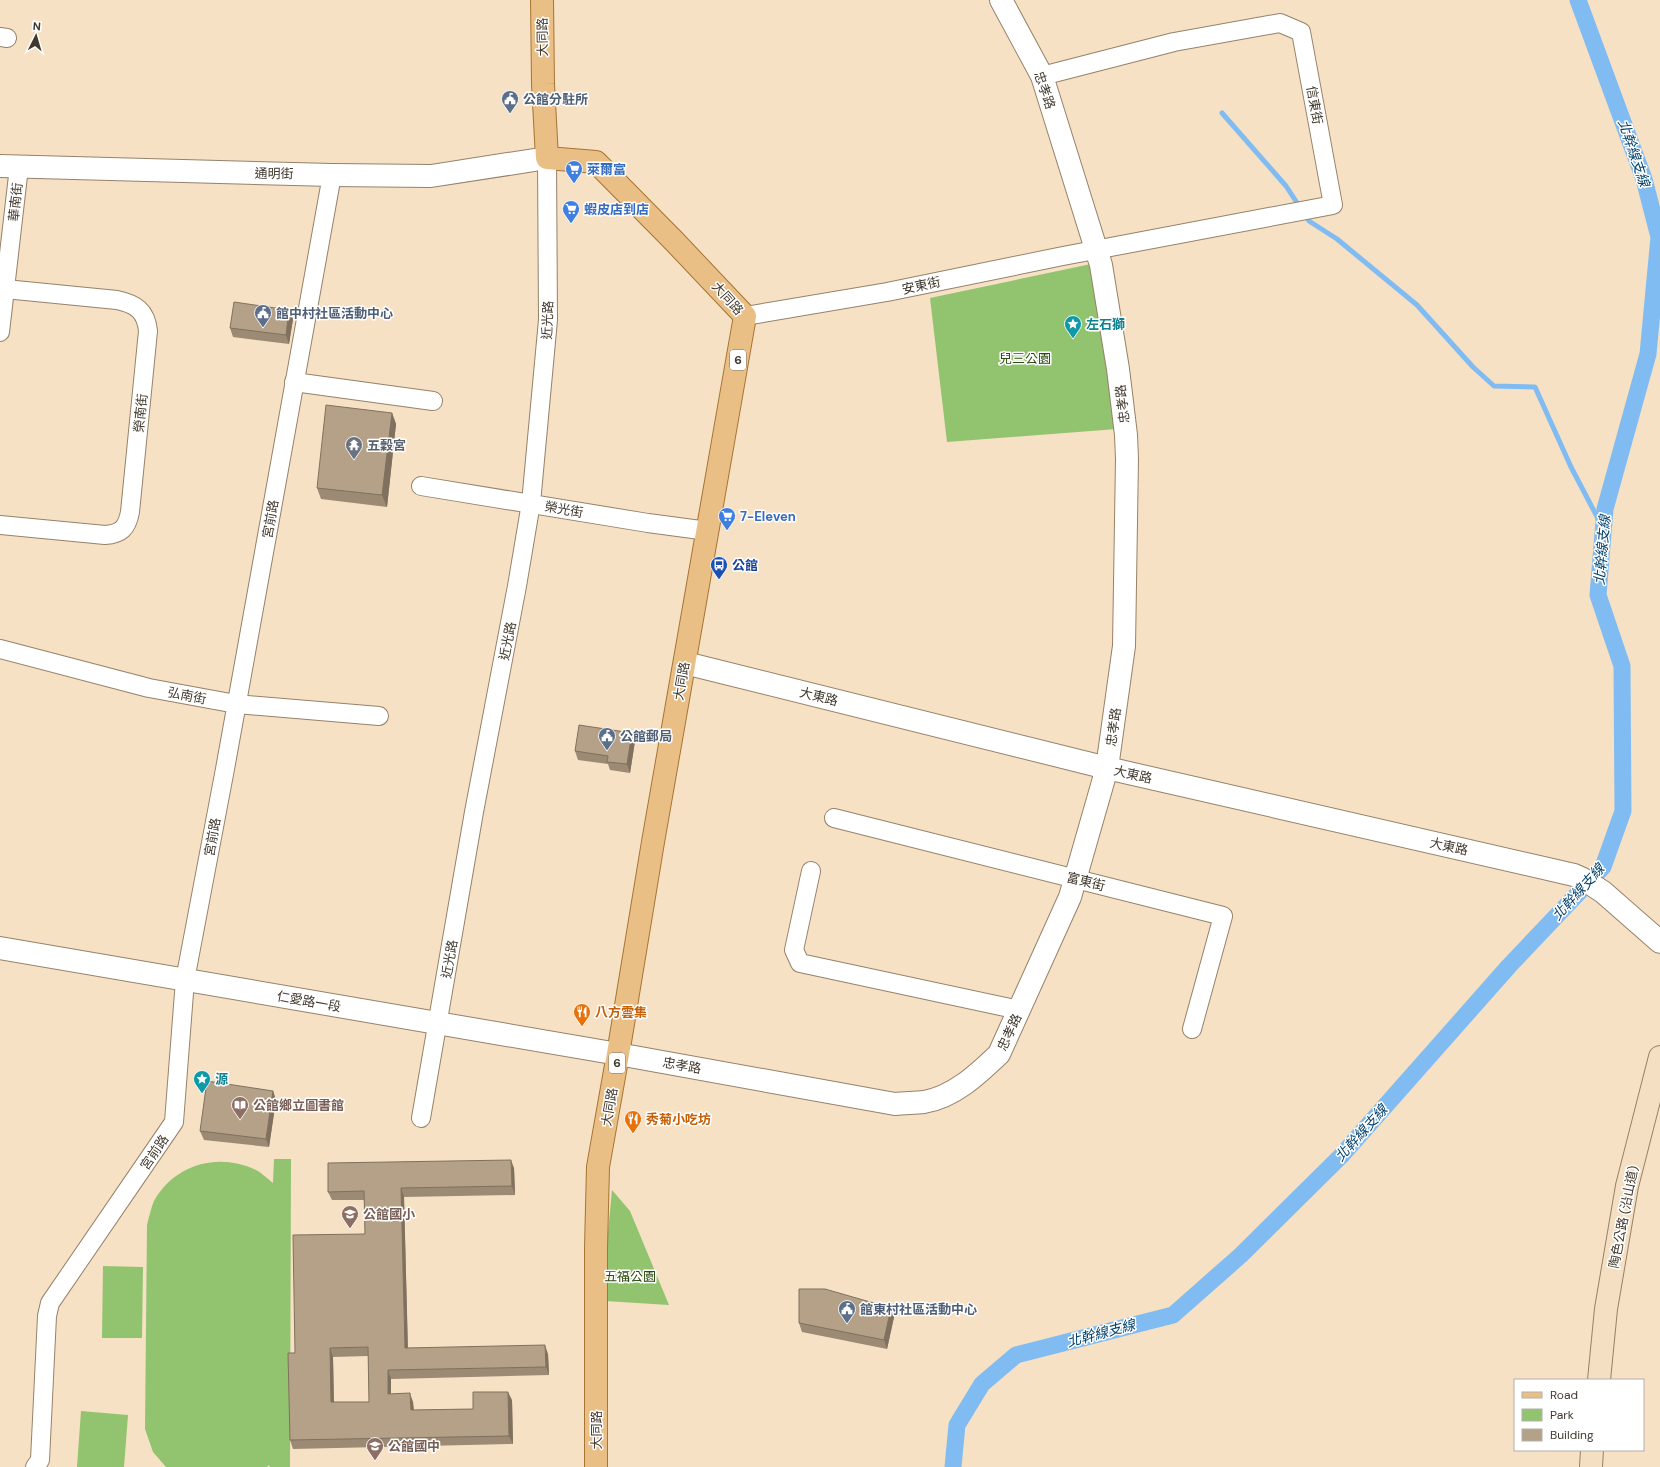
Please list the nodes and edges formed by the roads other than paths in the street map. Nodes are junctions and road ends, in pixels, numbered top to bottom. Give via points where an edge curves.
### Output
1 (542, 0) edge
2 (1001, 0) edge
3 (1042, 76) junction
4 (547, 158) junction
5 (9, 167) edge
6 (332, 175) junction
7 (1097, 250) junction
8 (5, 289) junction
9 (745, 316) junction
10 (0, 332) edge
11 (294, 382) junction
12 (433, 401) dead end
13 (421, 486) dead end
14 (531, 503) junction
15 (0, 525) edge
16 (708, 531) junction
17 (0, 649) edge
18 (685, 663) junction
19 (236, 704) junction
20 (379, 716) dead end
21 (1108, 768) junction
22 (834, 818) dead end
23 (811, 871) dead end
24 (1075, 878) junction
25 (1660, 942) edge
26 (0, 948) edge
27 (185, 980) junction
28 (1018, 1010) junction
29 (438, 1023) junction
30 (1192, 1029) dead end
31 (618, 1054) junction
32 (1660, 1057) edge
33 (421, 1118) dead end
34 (1599, 1379) edge
35 (1592, 1451) edge
36 (35, 1467) edge
37 (596, 1467) edge
38 (1590, 1467) edge

1 - 4 main road, 大同路
2 - 3 street, 忠孝路
3 - 7 street, 忠孝路
3 - 7 street, 信東街 via 1174,42 1280,23 1301,32 1333,205
4 - 6 street, 通明街 via 431,176
4 - 9 main road, 大同路 via 596,162
4 - 14 street, 近光路 via 548,320
5 - 6 street, 通明街
5 - 8 street, 華南街
6 - 11 street, 宮前路
7 - 9 street, 安東街 via 887,292
7 - 21 street, 忠孝路 via 1118,369 1127,459 1124,646
8 - 10 street, 華南街
8 - 15 street, 榮南街 via 128,302 143,313 148,331 130,512 123,530 115,535 105,535
9 - 16 main road, 大同路 / 6
11 - 12 street
11 - 19 street, 宮前路
13 - 14 street, 榮光街
14 - 16 street, 榮光街
14 - 29 street, 近光路
16 - 18 main road, 大同路 / 6
17 - 19 street, 弘南街 via 149,688
18 - 21 street, 大東路
18 - 31 main road, 大同路 / 6
19 - 20 street, 弘南街
19 - 27 street, 宮前路
21 - 24 street, 忠孝路
21 - 25 street, 大東路 via 1574,875 1609,898
22 - 24 street, 富東街
23 - 28 street via 794,950 800,963
24 - 28 street, 忠孝路 via 1070,897
24 - 30 street, 富東街 via 1223,916
26 - 27 street, 仁愛路一段
27 - 29 street, 仁愛路一段
27 - 36 street, 宮前路 via 174,1122 50,1303 40,1460
28 - 31 street, 忠孝路 via 999,1054 994,1059 954,1092 925,1102 895,1104
29 - 31 street, 仁愛路一段
29 - 33 street, 近光路
31 - 37 main road, 大同路 / 6 via 598,1167
32 - 34 main road, 陶色公路 (沿山道) via 1628,1186 1606,1309
35 - 38 main road

